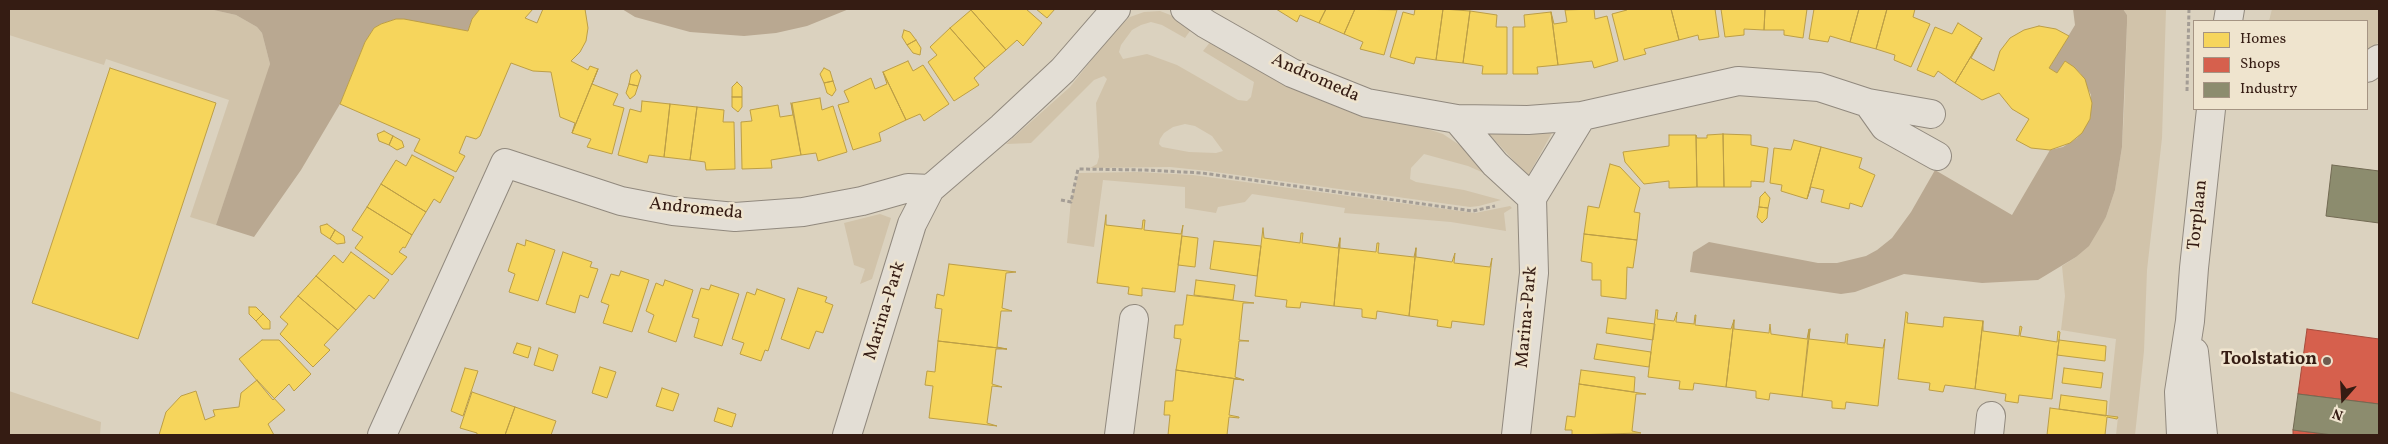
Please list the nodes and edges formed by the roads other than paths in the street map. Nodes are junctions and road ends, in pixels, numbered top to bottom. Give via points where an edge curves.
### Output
1 (1116, 9) edge
2 (1185, 9) edge
3 (2379, 58) edge
4 (2368, 67) edge
5 (1868, 103) junction
6 (2211, 110) edge
7 (1931, 114) dead end
8 (1582, 116) junction
9 (1456, 119) junction
10 (1937, 156) dead end
11 (930, 188) junction
12 (1532, 198) junction
13 (1134, 319) dead end
14 (2190, 320) junction
15 (382, 435) edge
16 (847, 435) edge
17 (1118, 435) edge
18 (1516, 435) edge
19 (2181, 435) edge
20 (2203, 435) edge

1 - 11 street via 1063,70
2 - 9 street, Andromeda via 1292,73 1368,103
3 - 4 street
5 - 7 street, Andromeda
5 - 8 street, Andromeda via 1819,86 1738,81
5 - 10 street via 1885,127
6 - 14 street, Torplaan
8 - 9 street, Andromeda via 1528,120
8 - 12 street
9 - 12 street via 1495,164
11 - 15 street, Andromeda via 908,188 803,212 735,217 673,211 622,201 505,163
11 - 16 street, Marina-Park via 912,224
12 - 18 street, Marina-Park via 1534,273
13 - 17 street
14 - 19 street, Torplaan via 2179,392
14 - 20 street, Torplaan

